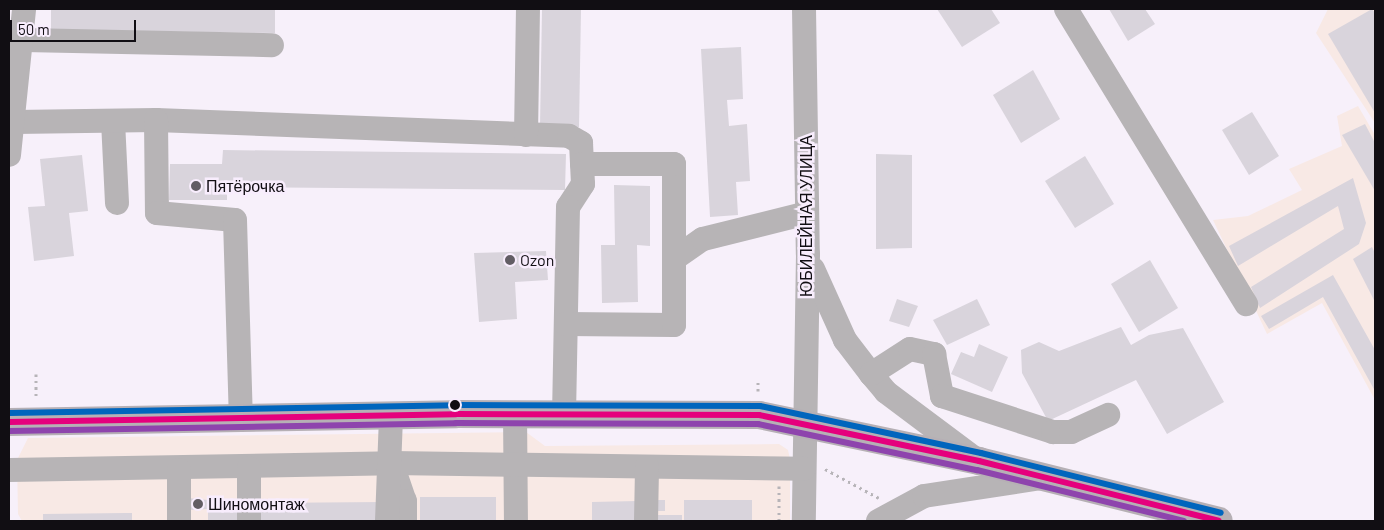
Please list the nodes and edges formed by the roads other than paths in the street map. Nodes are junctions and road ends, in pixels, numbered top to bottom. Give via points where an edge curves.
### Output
1 (24, 9) edge
2 (528, 9) edge
3 (804, 9) edge
4 (1066, 9) edge
5 (24, 40) junction
6 (272, 44) dead end
7 (113, 120) junction
8 (156, 120) junction
9 (15, 122) junction
10 (526, 134) junction
11 (9, 155) edge
12 (582, 164) junction
13 (117, 204) dead end
14 (807, 213) junction
15 (808, 254) junction
16 (674, 259) junction
17 (1246, 304) dead end
18 (566, 324) junction
19 (871, 374) junction
20 (515, 413) junction
21 (564, 413) junction
22 (1108, 415) dead end
23 (391, 416) junction
24 (242, 417) junction
25 (9, 422) edge
26 (803, 424) junction
27 (979, 461) junction
28 (392, 463) junction
29 (515, 465) junction
30 (647, 467) junction
31 (249, 468) junction
32 (812, 468) junction
33 (9, 470) edge
34 (179, 470) junction
35 (1042, 478) junction
36 (881, 511) edge
37 (179, 521) edge
38 (249, 521) edge
39 (387, 521) edge
40 (405, 521) edge
41 (516, 521) edge
42 (646, 521) edge
43 (804, 521) edge
44 (1219, 521) edge

1 - 5 street
2 - 10 street
3 - 14 street, ЮБИЛЕЙНАЯ УЛИЦА
4 - 17 street
5 - 6 street
5 - 9 street
7 - 8 street
7 - 9 street
7 - 13 street
8 - 10 street
8 - 24 street via 157,213 235,220
9 - 11 street
10 - 12 street via 569,136 582,143
12 - 16 street via 674,164
12 - 18 street via 583,184 568,207
14 - 15 street, ЮБИЛЕЙНАЯ УЛИЦА
14 - 16 street via 703,239
15 - 19 street via 824,302 845,340
15 - 26 street, ЮБИЛЕЙНАЯ УЛИЦА
16 - 18 street via 674,325
18 - 21 street
19 - 22 street via 910,349 934,354 942,396 1053,432 1071,432
19 - 27 street via 886,392
20 - 21 highway
20 - 23 highway
20 - 29 street
21 - 26 highway via 759,415
23 - 24 highway
23 - 28 street
24 - 25 highway
26 - 27 highway
26 - 32 street, ЮБИЛЕЙНАЯ УЛИЦА
27 - 35 highway
28 - 29 street
28 - 31 street
28 - 39 street
28 - 40 street via 405,501
29 - 30 street
29 - 41 street
30 - 32 street
30 - 42 street
31 - 34 street
31 - 38 street
32 - 43 street, ЮБИЛЕЙНАЯ УЛИЦА
33 - 34 street
34 - 37 street
35 - 36 street via 924,496
35 - 44 highway

